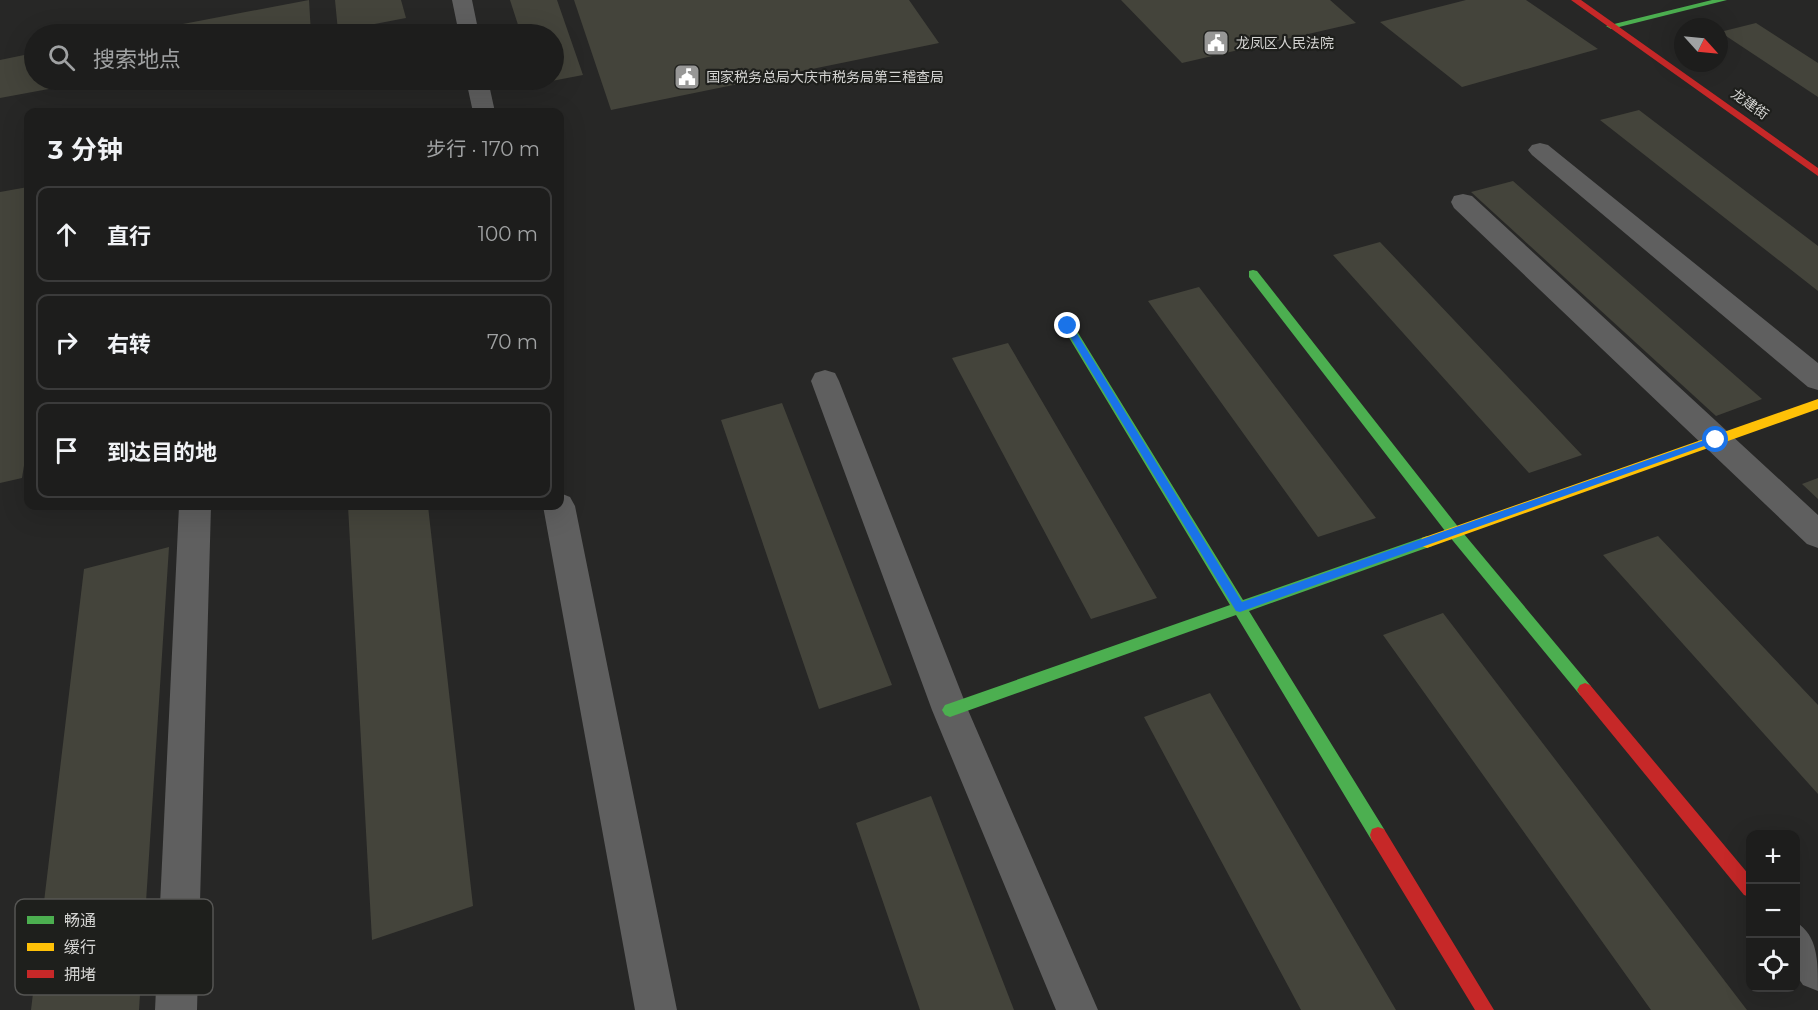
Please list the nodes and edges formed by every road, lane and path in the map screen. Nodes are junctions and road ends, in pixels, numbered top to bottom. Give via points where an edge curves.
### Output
1 (462, 0) edge
2 (1575, 0) edge
3 (1723, 0) edge
4 (467, 24) edge
5 (1611, 26) junction
6 (479, 90) edge
7 (483, 108) edge
8 (1540, 150) dead end
9 (1818, 173) edge
10 (1463, 202) dead end
11 (1253, 274) dead end
12 (1068, 326) dead end
13 (1818, 379) edge
14 (825, 381) dead end
15 (1818, 404) edge
16 (1716, 440) junction
17 (195, 510) edge
18 (560, 510) edge
19 (1454, 532) junction
20 (1818, 536) edge
21 (1240, 608) junction
22 (950, 710) junction
23 (1746, 884) edge
24 (180, 899) edge
25 (1800, 948) edge
26 (1818, 970) edge
27 (177, 995) edge
28 (176, 1010) edge
29 (656, 1010) edge
30 (1077, 1010) edge
31 (1485, 1010) edge

1 - 4 street
2 - 5 street, 龙建街
3 - 5 street
5 - 9 street, 龙建街
6 - 7 street
8 - 13 street
10 - 16 street
11 - 19 street
12 - 21 street
14 - 22 street
15 - 16 street
16 - 19 street
16 - 20 street
17 - 24 street
18 - 29 street
19 - 21 street
19 - 23 street
21 - 22 street
21 - 31 street
22 - 30 street
25 - 26 street
27 - 28 street

